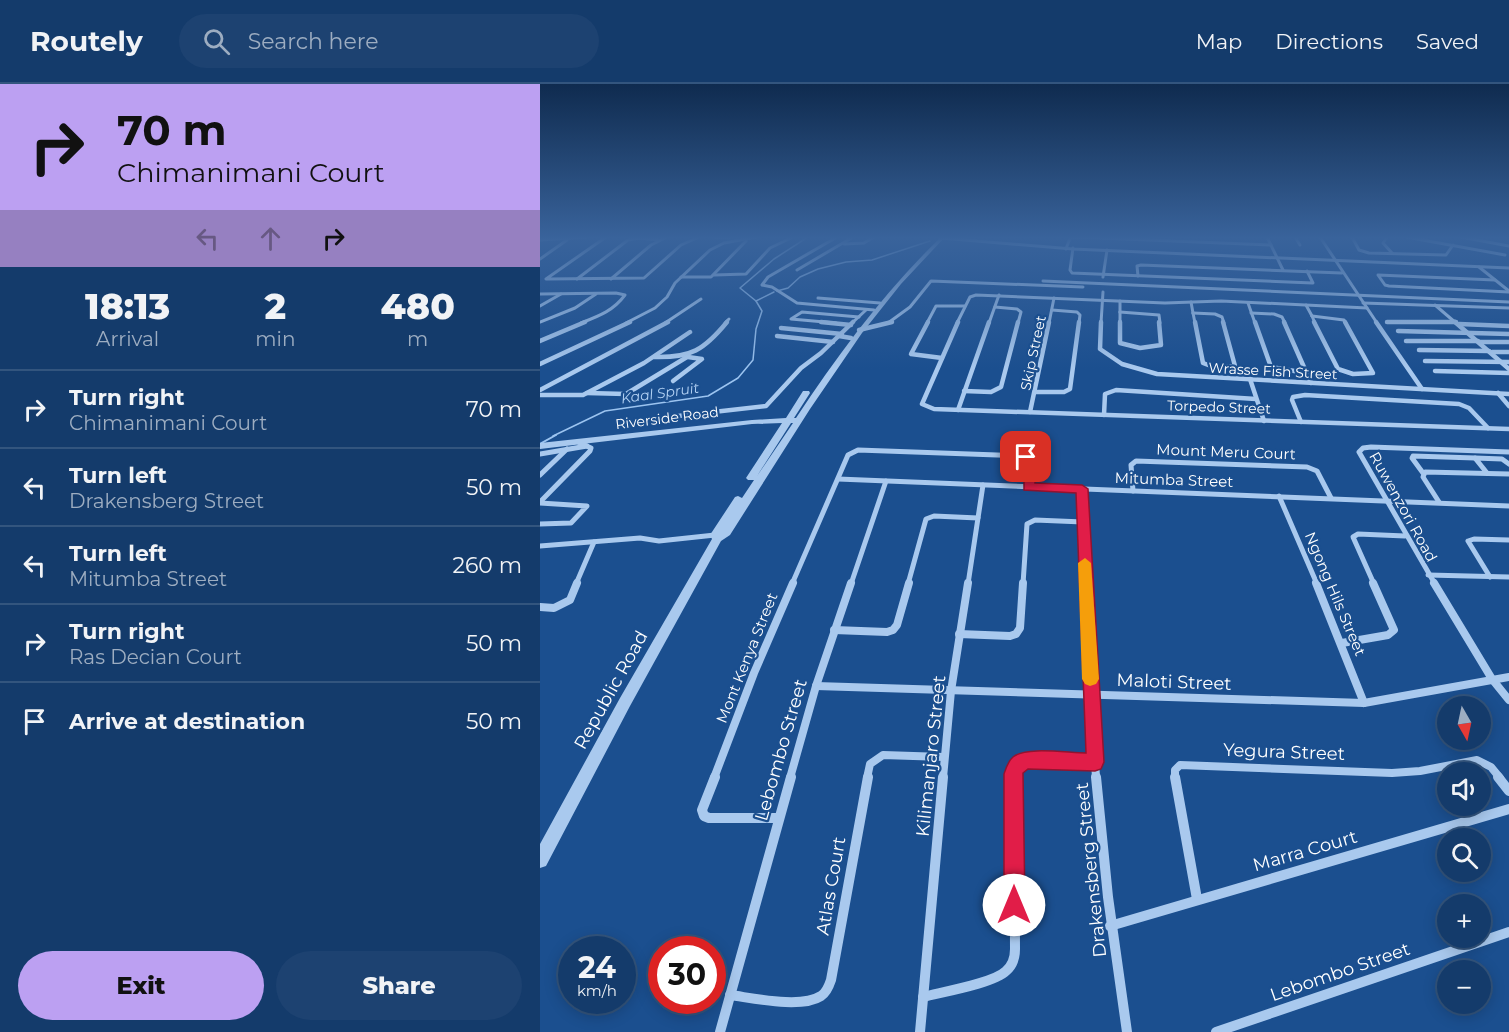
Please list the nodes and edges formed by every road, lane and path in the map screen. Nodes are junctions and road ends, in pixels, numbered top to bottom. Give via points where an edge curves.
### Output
1 (675, 281) edge
2 (765, 281) edge
3 (899, 281) edge
4 (931, 281) edge
5 (937, 281) edge
6 (1047, 281) edge
7 (1291, 281) edge
8 (1313, 281) edge
9 (1347, 281) edge
10 (1382, 281) edge
11 (1496, 281) edge
12 (1102, 284) joint
13 (1083, 287) dead end
14 (1103, 292) dead end
15 (1509, 292) edge
16 (597, 293) junction
17 (540, 294) edge
18 (562, 294) junction
19 (999, 295) junction
20 (1357, 296) junction
21 (818, 298) dead end
22 (1054, 298) junction
23 (701, 299) dead end
24 (1102, 300) junction
25 (1120, 301) junction
26 (1191, 302) junction
27 (1509, 302) edge
28 (880, 303) junction
29 (1248, 303) junction
30 (1364, 303) junction
31 (1306, 305) junction
32 (1434, 305) junction
33 (540, 306) edge
34 (965, 306) junction
35 (995, 307) junction
36 (1367, 308) junction
37 (1509, 308) edge
38 (866, 310) junction
39 (874, 310) junction
40 (1052, 310) junction
41 (1120, 312) junction
42 (1193, 313) junction
43 (1251, 313) junction
44 (1311, 316) junction
45 (859, 317) junction
46 (729, 319) dead end
47 (540, 322) edge
48 (1387, 322) dead end
49 (1457, 323) junction
50 (851, 325) junction
51 (1509, 326) edge
52 (781, 328) dead end
53 (1398, 331) dead end
54 (690, 332) dead end
55 (1469, 332) junction
56 (1509, 334) edge
57 (841, 335) junction
58 (855, 335) junction
59 (777, 336) dead end
60 (540, 341) edge
61 (1406, 341) dead end
62 (1479, 341) junction
63 (833, 342) junction
64 (1509, 342) edge
65 (1419, 351) dead end
66 (1490, 351) junction
67 (1509, 352) edge
68 (653, 357) junction
69 (686, 357) junction
70 (942, 358) junction
71 (1425, 361) dead end
72 (1502, 362) junction
73 (1509, 362) edge
74 (540, 364) edge
75 (1434, 371) dead end
76 (1509, 371) edge
77 (1306, 373) junction
78 (1250, 380) junction
79 (673, 381) dead end
80 (1311, 383) junction
81 (1422, 389) junction
82 (540, 390) edge
83 (964, 391) junction
84 (1036, 392) junction
85 (586, 393) junction
86 (1498, 393) junction
87 (1509, 394) edge
88 (540, 395) edge
89 (1256, 399) junction
90 (1509, 406) edge
91 (958, 410) junction
92 (1030, 412) junction
93 (1104, 415) junction
94 (678, 416) dead end
95 (793, 420) junction
96 (1264, 421) junction
97 (1301, 422) junction
98 (1488, 428) junction
99 (1509, 429) edge
100 (578, 442) junction
101 (588, 446) junction
102 (568, 448) junction
103 (540, 449) edge
104 (1509, 452) edge
105 (1475, 458) junction
106 (1509, 464) edge
107 (1423, 473) junction
108 (1487, 473) junction
109 (1509, 474) edge
110 (540, 475) edge
111 (838, 479) junction
112 (886, 481) junction
113 (983, 485) junction
114 (1029, 487) junction
115 (1082, 489) junction
116 (1133, 491) junction
117 (1280, 496) junction
118 (1331, 498) junction
119 (1385, 500) junction
120 (540, 502) edge
121 (1439, 502) junction
122 (1509, 506) edge
123 (978, 518) junction
124 (1083, 522) junction
125 (540, 524) edge
126 (1405, 536) junction
127 (716, 537) junction
128 (1509, 540) edge
129 (594, 542) junction
130 (540, 546) edge
131 (1428, 575) junction
132 (1490, 577) junction
133 (1509, 578) edge
134 (540, 607) edge
135 (834, 630) junction
136 (959, 634) junction
137 (1342, 643) junction
138 (1509, 677) edge
139 (1492, 679) junction
140 (816, 686) junction
141 (951, 691) junction
142 (1091, 694) junction
143 (1509, 700) edge
144 (1365, 703) junction
145 (944, 757) junction
146 (1095, 762) junction
147 (1509, 791) edge
148 (1509, 809) edge
149 (779, 818) junction
150 (540, 860) edge
151 (1197, 899) junction
152 (1110, 926) junction
153 (1509, 932) edge
154 (730, 995) junction
155 (923, 997) junction
156 (1223, 1031) edge
157 (720, 1032) edge
158 (920, 1032) edge
159 (1127, 1032) edge

1 - 74 street via 668,289 668,296 648,313
2 - 38 street via 762,285 772,286 797,303
3 - 28 street, Republic Road
4 - 58 street via 919,299 891,324
5 - 13 street
6 - 12 street
7 - 8 street
9 - 20 street
10 - 15 street via 1389,286
11 - 15 street
12 - 20 street
14 - 24 street, Wrasse Fish Street
16 - 18 street
16 - 47 street via 575,308
16 - 60 street via 624,294 608,312
17 - 18 street
18 - 33 street
19 - 22 street
19 - 34 street via 973,296
19 - 35 street
20 - 27 street
20 - 30 street
21 - 28 street
22 - 24 street
22 - 40 street, Skip Street
23 - 82 street via 640,338
24 - 25 street
24 - 78 street, Wrasse Fish Street via 1099,346 1109,356 1157,375
25 - 26 street
25 - 41 street
26 - 29 street
26 - 42 street
28 - 39 street, Republic Road
29 - 31 street
29 - 43 street
30 - 32 street
30 - 36 street
31 - 36 street
31 - 44 street
32 - 37 street
32 - 49 street
34 - 70 street
34 - 70 street via 936,306 911,354
35 - 83 street
35 - 83 street via 1021,312 1000,387 991,392
36 - 81 street
38 - 39 street
38 - 45 street
39 - 58 street, Republic Road
40 - 84 street, Skip Street
40 - 84 street via 1080,315 1070,389
41 - 41 street via 1122,344 1151,348 1161,345 1159,315
42 - 42 street via 1203,363 1216,368 1234,366 1222,317
43 - 77 street via 1282,317
43 - 77 street via 1271,367
44 - 44 street via 1338,369 1353,374 1373,373 1344,320
45 - 50 street
45 - 50 street via 802,312 790,319
46 - 69 street via 707,345
48 - 49 street
49 - 51 street
49 - 55 street
50 - 57 street
52 - 57 street
53 - 55 street
54 - 68 street
55 - 56 street
55 - 62 street
57 - 58 street
57 - 63 street
58 - 95 street, Republic Road via 817,379
59 - 63 street
61 - 62 street
62 - 64 street
62 - 66 street
63 - 94 street via 801,368 766,406
65 - 66 street
66 - 67 street
66 - 72 street
68 - 69 street
68 - 85 street
69 - 79 street via 702,359
69 - 85 street via 624,395
70 - 91 street, Torpedo Street via 922,403 928,408
71 - 72 street
72 - 73 street
72 - 76 street
75 - 76 street
77 - 80 street
78 - 80 street, Wrasse Fish Street
78 - 89 street
80 - 81 street, Wrasse Fish Street
81 - 86 street, Wrasse Fish Street
83 - 91 street
84 - 92 street, Skip Street
85 - 88 street
86 - 87 street, Wrasse Fish Street
86 - 90 street
89 - 93 street via 1116,390 1105,394
89 - 96 street
91 - 92 street, Torpedo Street
92 - 93 street, Torpedo Street
93 - 96 street, Torpedo Street
95 - 100 street, Riverside Road
95 - 127 street, Republic Road via 726,533
96 - 97 street, Torpedo Street
97 - 98 street, Torpedo Street
97 - 98 street via 1292,400 1298,395 1459,404 1470,408
98 - 99 street, Torpedo Street
100 - 101 street
100 - 103 street, Riverside Road
101 - 102 street
101 - 120 street via 590,451
102 - 103 street
102 - 110 street
104 - 119 street, Ruwenzori Road via 1363,448 1360,457
105 - 106 street via 1502,459
105 - 107 street via 1413,456
105 - 108 street
107 - 108 street
107 - 121 street
108 - 109 street
111 - 112 street, Mitumba Street
111 - 114 street, Mont Kenya Street via 848,455 860,450 1025,456 1030,461
111 - 149 street, Mont Kenya Street via 754,673 702,810 704,816 712,818
112 - 113 street, Mitumba Street
112 - 135 street, Lebombo Street
113 - 114 street, Mitumba Street
113 - 123 street, Kilimanjaro Street
114 - 115 street, Mitumba Street
115 - 116 street, Mitumba Street
115 - 124 street, Drakensberg Street
116 - 117 street, Mitumba Street
116 - 118 street, Mount Meru Court via 1131,465 1136,461 1262,465 1314,468
117 - 118 street, Mitumba Street
117 - 137 street, Ngong Hils Street
118 - 119 street, Mitumba Street
119 - 121 street, Mitumba Street
119 - 126 street, Ruwenzori Road
120 - 125 street via 587,506 571,523
121 - 122 street, Mitumba Street
123 - 135 street via 926,519 893,630
123 - 136 street, Kilimanjaro Street
124 - 136 street via 1035,520 1027,524 1018,632 1010,636
124 - 142 street, Drakensberg Street
126 - 131 street, Ruwenzori Road
126 - 137 street via 1353,537 1394,630 1388,635
127 - 129 street
127 - 150 street, Republic Road
128 - 132 street via 1468,541
129 - 130 street
129 - 134 street via 570,600 554,608
131 - 132 street
131 - 139 street, Ruwenzori Road
132 - 133 street
135 - 140 street, Lebombo Street
136 - 141 street, Kilimanjaro Street
137 - 144 street, Ngong Hils Street
138 - 139 street, Maloti Street
139 - 143 street, Ruwenzori Road
139 - 144 street, Maloti Street
140 - 141 street, Maloti Street
140 - 149 street, Lebombo Street
141 - 142 street, Maloti Street
141 - 145 street, Kilimanjaro Street
142 - 144 street, Maloti Street
142 - 146 street, Drakensberg Street
145 - 154 street, Atlas Court via 883,755 870,764 826,991 808,1000
145 - 155 street, Kilimanjaro Street
146 - 152 street, Drakensberg Street
146 - 155 street via 1028,760 1018,764 1014,774 1012,965 1007,973 996,978
147 - 151 street, Yegura Street via 1491,767 1474,759 1426,770 1392,772 1180,765 1175,770 1175,779
148 - 151 street, Marra Court
149 - 154 street, Lebombo Street
151 - 152 street, Marra Court
152 - 159 street, Drakensberg Street
153 - 156 street, Lebombo Street
154 - 157 street, Lebombo Street
155 - 158 street, Kilimanjaro Street

